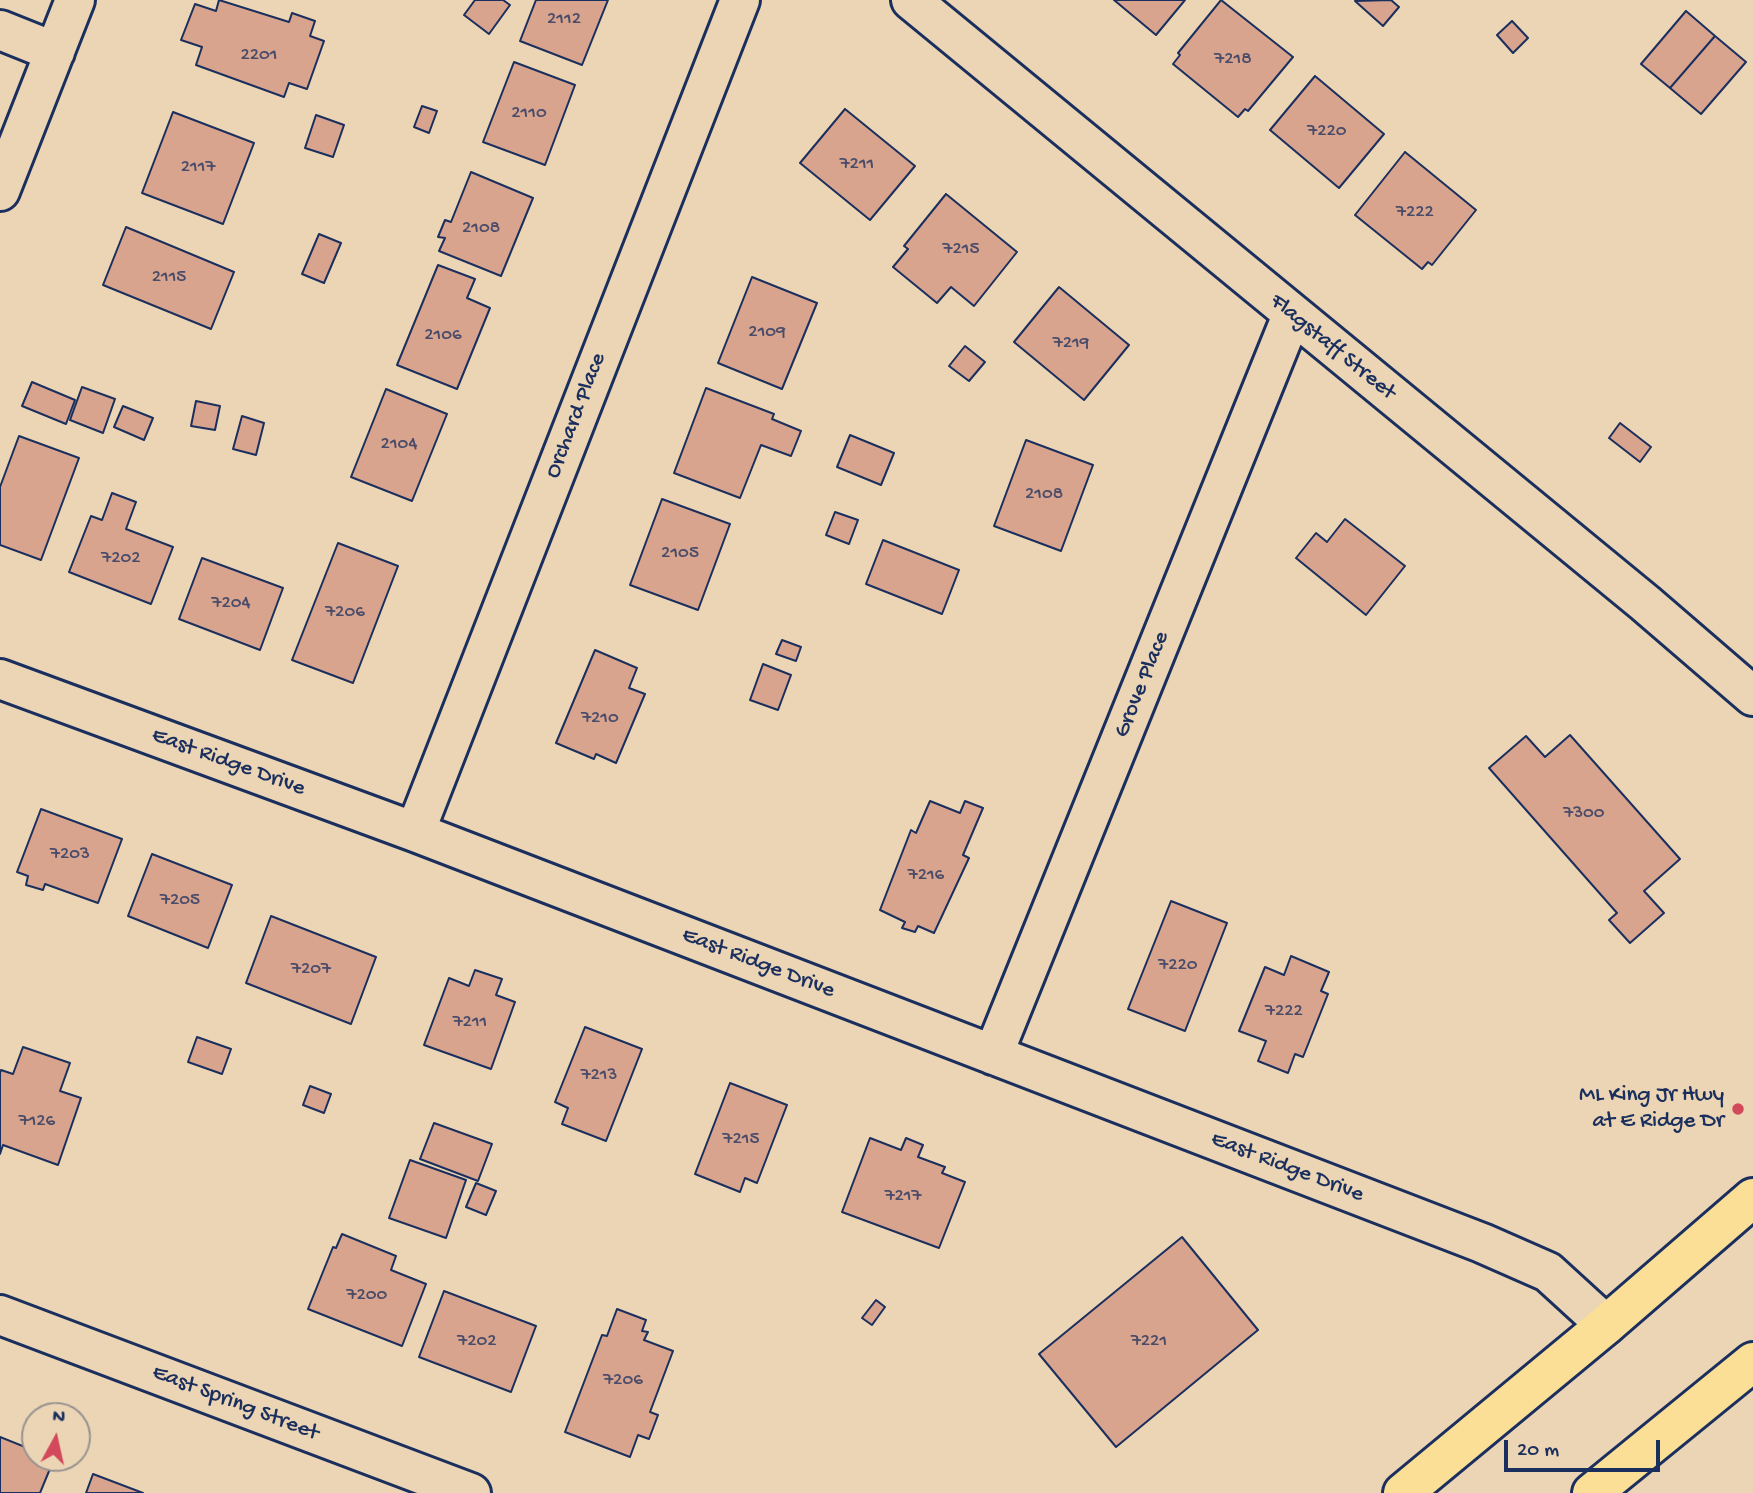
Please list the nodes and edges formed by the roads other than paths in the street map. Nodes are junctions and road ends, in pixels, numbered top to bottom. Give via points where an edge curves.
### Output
1 (75, 0) edge
2 (740, 0) edge
3 (911, 0) edge
4 (0, 30) edge
5 (55, 52) junction
6 (0, 191) edge
7 (1292, 315) junction
8 (0, 678) edge
9 (1753, 696) edge
10 (415, 832) junction
11 (993, 1055) junction
12 (1753, 1198) edge
13 (0, 1315) edge
14 (1606, 1325) junction
15 (1753, 1362) edge
16 (471, 1493) edge
17 (1403, 1493) edge
18 (1592, 1493) edge

1 - 5 street
2 - 10 street, Orchard Place
3 - 7 street, Flagstaff Street
4 - 5 street
5 - 6 street
7 - 9 street, Flagstaff Street
7 - 11 street, Grove Place
8 - 10 street, East Ridge Drive
10 - 11 street, East Ridge Drive
11 - 14 street, East Ridge Drive via 1548,1272
12 - 14 main road
13 - 16 street, East Spring Street
14 - 17 main road
15 - 18 main road

